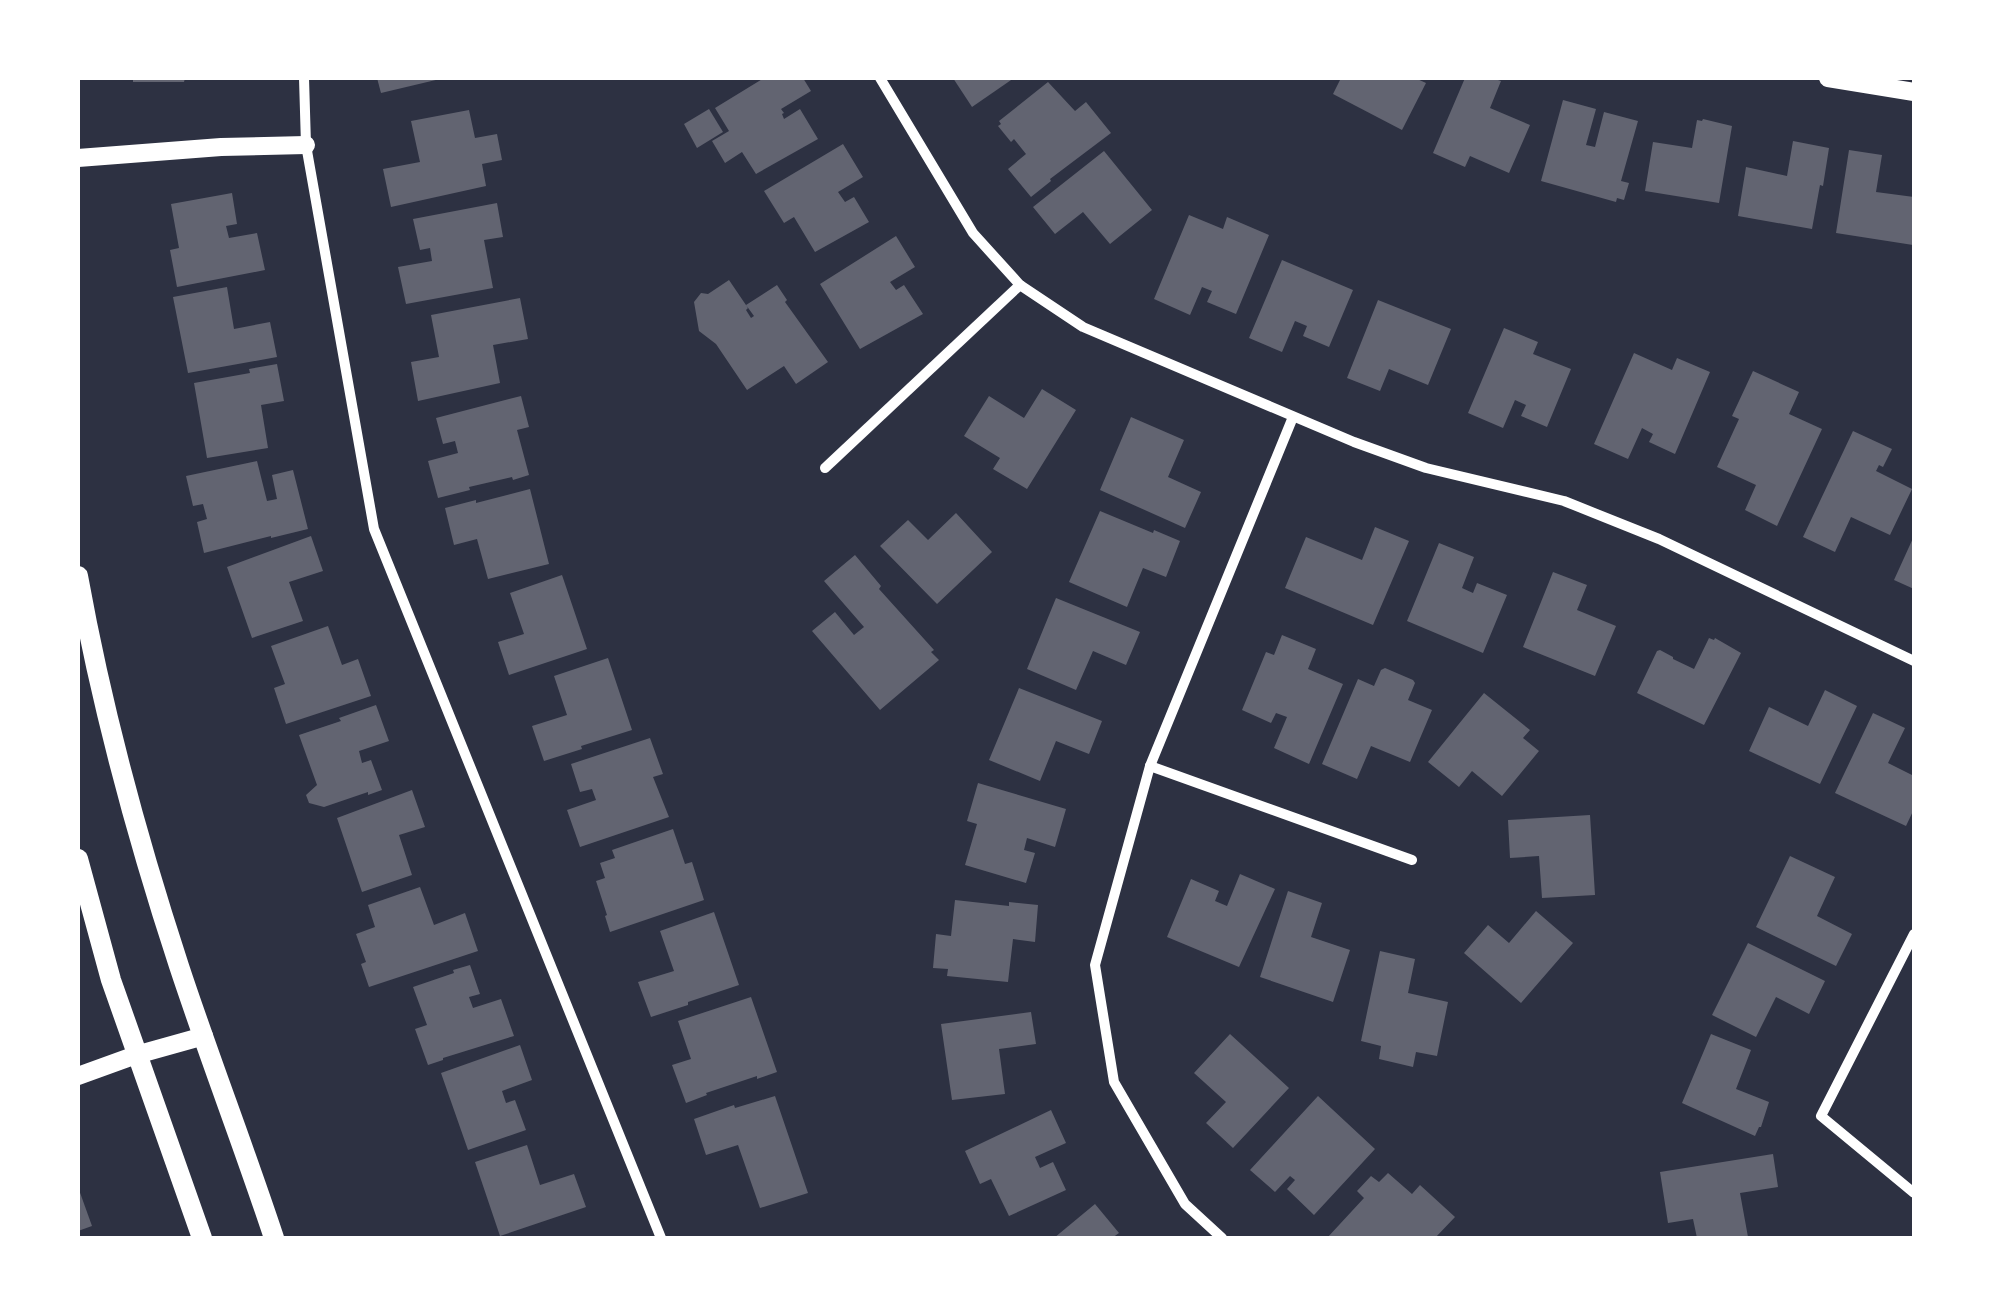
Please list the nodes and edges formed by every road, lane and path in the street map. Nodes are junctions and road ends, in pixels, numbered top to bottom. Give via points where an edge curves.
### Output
1 (304, 78) edge
2 (880, 78) edge
3 (1828, 78) edge
4 (1914, 92) edge
5 (306, 145) junction
6 (78, 158) edge
7 (1020, 285) junction
8 (1292, 417) junction
9 (825, 468) dead end
10 (78, 576) edge
11 (1914, 662) edge
12 (1150, 766) junction
13 (78, 858) edge
14 (1412, 860) dead end
15 (1914, 934) edge
16 (204, 1036) junction
17 (136, 1056) junction
18 (78, 1076) edge
19 (1914, 1193) edge
20 (202, 1238) edge
21 (274, 1238) edge
22 (660, 1238) edge
23 (1222, 1238) edge

1 - 5 street
2 - 7 street via 974,233
3 - 4 street
5 - 6 street
5 - 22 street via 374,529
7 - 8 street via 1083,327
7 - 9 street
8 - 11 street via 1426,468 1564,501 1659,539
8 - 12 street
10 - 16 main road via 113,744
12 - 14 street
12 - 23 street via 1095,965 1098,985 1114,1082 1185,1204
13 - 17 main road
15 - 19 street via 1821,1116
16 - 17 street
16 - 21 main road
17 - 18 street
17 - 20 main road

